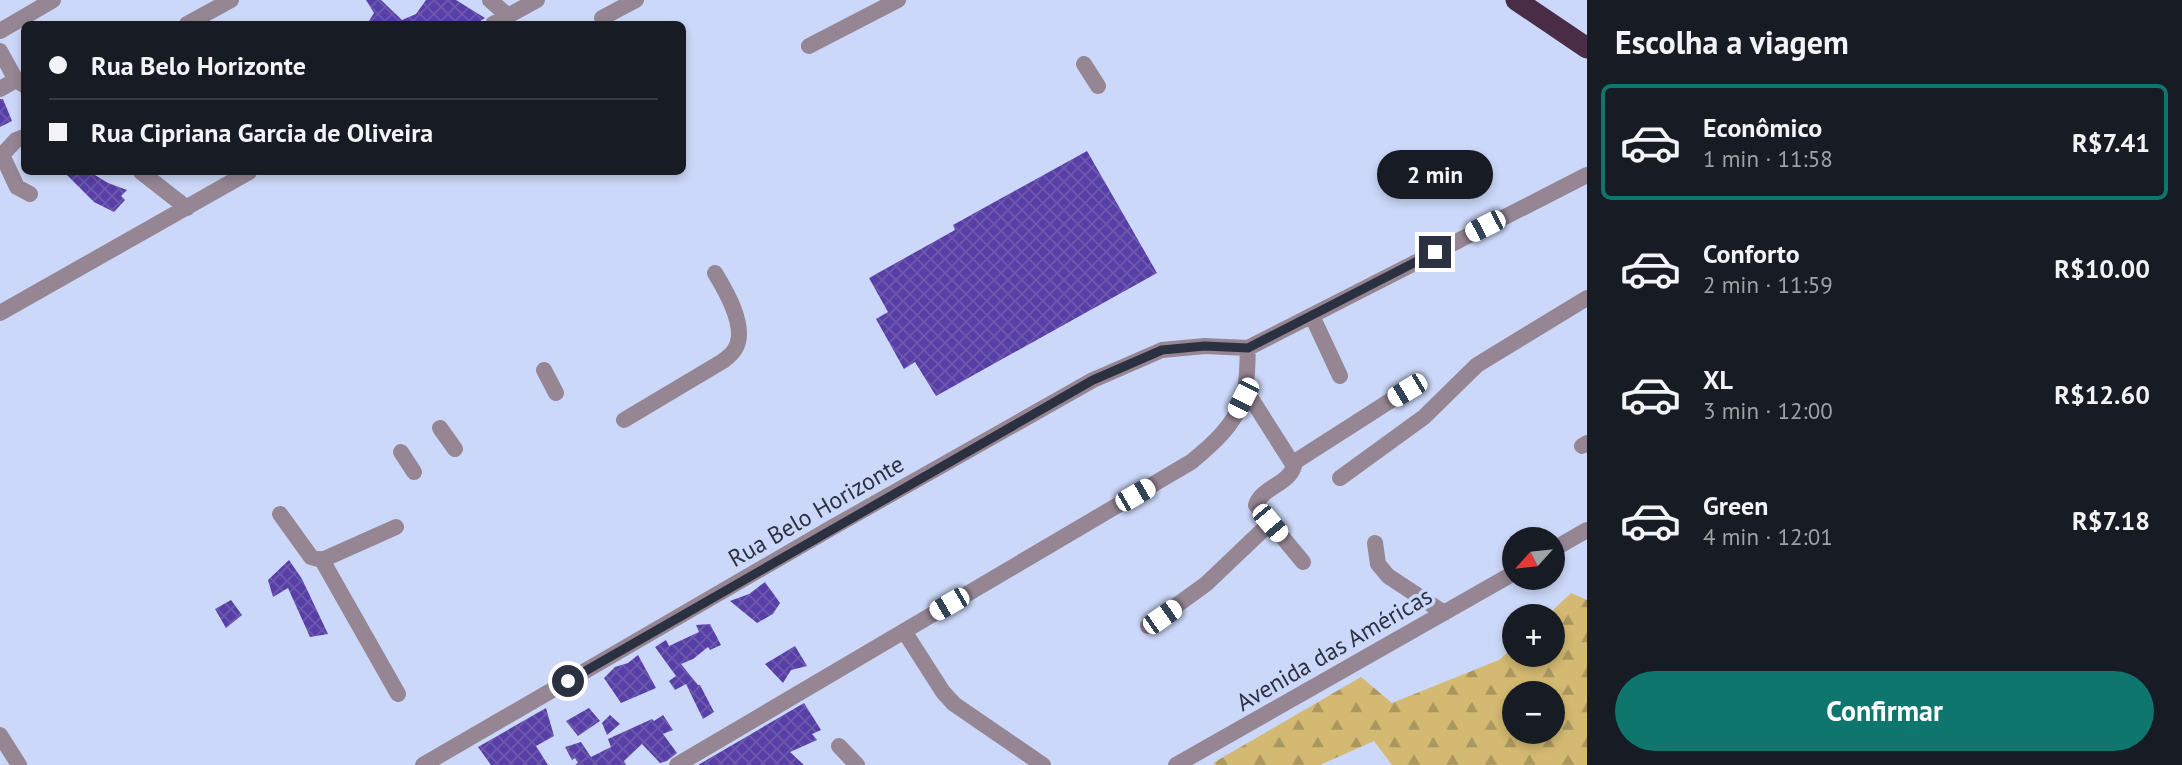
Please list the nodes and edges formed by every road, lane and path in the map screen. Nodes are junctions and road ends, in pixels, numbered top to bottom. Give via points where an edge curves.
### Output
1 (53, 0) edge
2 (231, 0) edge
3 (490, 0) edge
4 (537, 0) edge
5 (636, 0) edge
6 (898, 0) edge
7 (1516, 0) edge
8 (508, 16) junction
9 (602, 18) dead end
10 (192, 21) edge
11 (499, 21) edge
12 (0, 31) edge
13 (808, 46) dead end
14 (1587, 48) edge
15 (0, 51) edge
16 (1084, 64) dead end
17 (20, 83) edge
18 (1098, 86) dead end
19 (0, 89) edge
20 (21, 138) edge
21 (145, 175) edge
22 (244, 175) edge
23 (1587, 175) edge
24 (30, 194) dead end
25 (187, 208) junction
26 (715, 273) dead end
27 (1587, 298) edge
28 (0, 313) edge
29 (1312, 316) junction
30 (1248, 348) junction
31 (544, 370) dead end
32 (1340, 376) dead end
33 (1245, 389) junction
34 (1407, 390) dead end
35 (556, 393) dead end
36 (624, 420) dead end
37 (440, 428) dead end
38 (455, 449) dead end
39 (401, 452) dead end
40 (1293, 463) junction
41 (414, 472) dead end
42 (1340, 478) dead end
43 (280, 514) dead end
44 (1270, 523) junction
45 (396, 527) dead end
46 (1587, 530) edge
47 (1375, 543) dead end
48 (1565, 543) edge
49 (322, 560) junction
50 (1303, 562) dead end
51 (1502, 580) edge
52 (1444, 613) junction
53 (1148, 626) dead end
54 (904, 631) junction
55 (398, 694) dead end
56 (0, 735) edge
57 (839, 746) dead end
58 (19, 765) edge
59 (423, 765) edge
60 (677, 765) edge
61 (857, 765) edge
62 (1043, 765) edge
63 (1176, 765) edge

1 - 12 street
2 - 10 street
3 - 8 street
4 - 8 street
5 - 9 street
6 - 13 street
7 - 14 highway
8 - 11 street
15 - 17 street
16 - 18 street
17 - 19 street
20 - 24 street via 2,155 18,187
21 - 25 street
22 - 25 street
23 - 29 street
25 - 28 street
26 - 36 street via 730,298 740,334 735,349 723,361
27 - 42 street via 1477,365 1424,417
29 - 30 street
29 - 32 street
30 - 33 street
30 - 59 street, Rua Belo Horizonte via 1162,350 1093,380
31 - 35 street
33 - 40 street
33 - 54 street via 1224,431 1191,462
34 - 40 street
37 - 38 street
39 - 41 street
40 - 44 street via 1291,473 1256,501
43 - 49 street via 311,557
44 - 50 street
44 - 53 street via 1206,584
45 - 49 street
46 - 48 street
47 - 52 street via 1378,564 1388,576
49 - 55 street
51 - 52 street, Avenida das Américas
52 - 63 street, Avenida das Américas
54 - 60 street
54 - 62 street via 954,704
56 - 58 street
57 - 61 street

